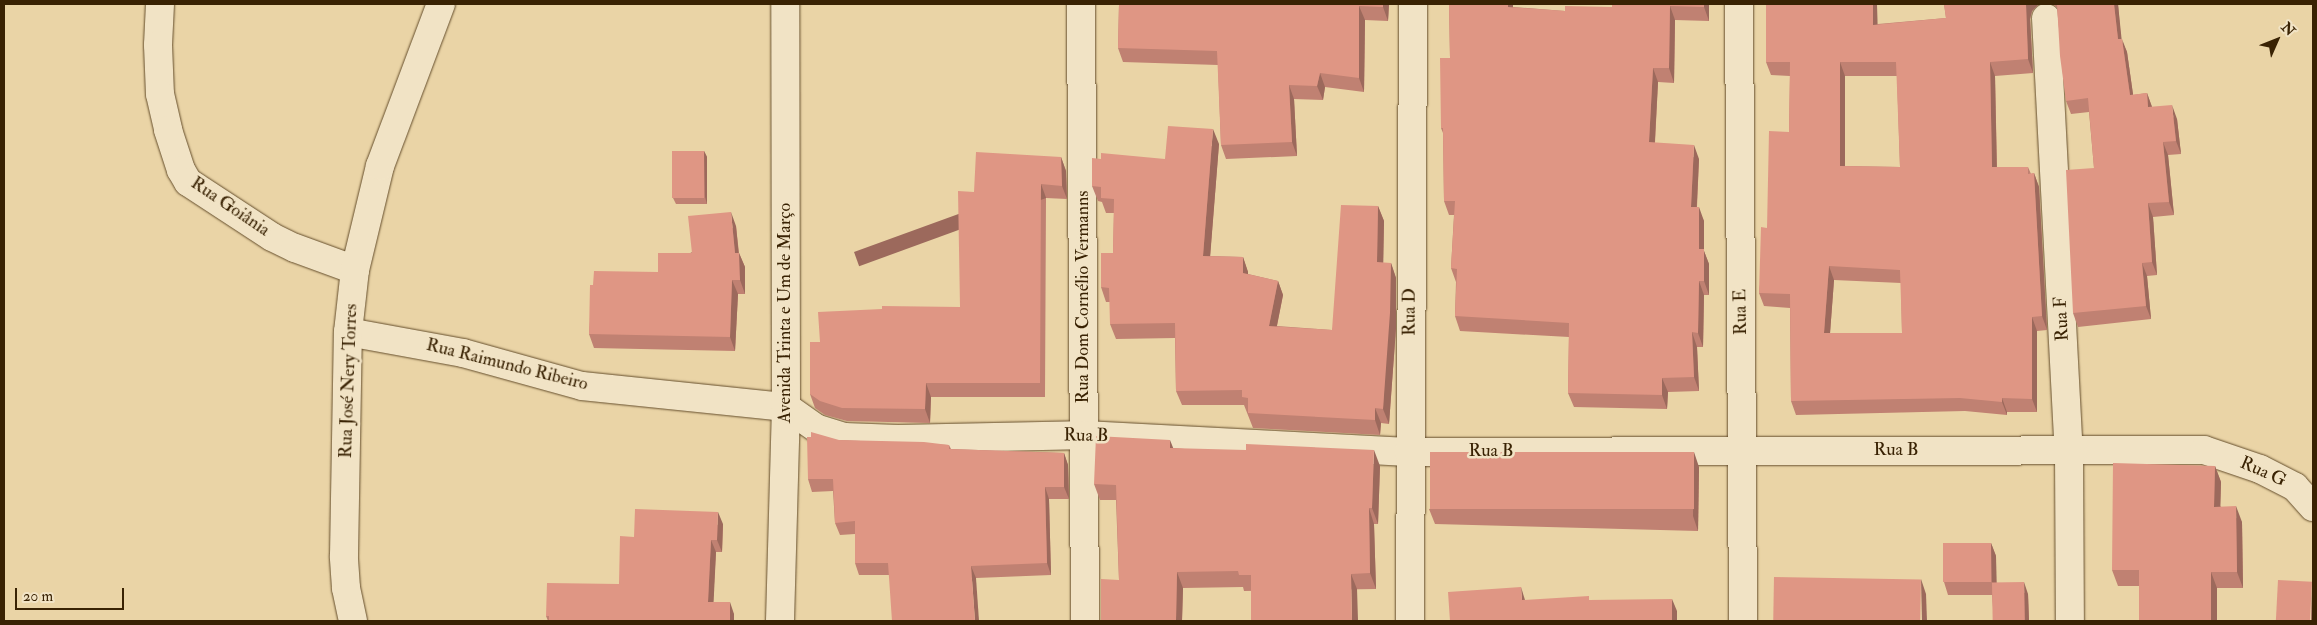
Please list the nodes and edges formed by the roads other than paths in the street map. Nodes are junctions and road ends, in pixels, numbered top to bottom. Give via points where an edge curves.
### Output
1 (160, 4) edge
2 (441, 4) edge
3 (785, 4) edge
4 (1081, 4) edge
5 (1413, 4) edge
6 (1739, 4) edge
7 (2046, 18) dead end
8 (355, 270) junction
9 (348, 332) junction
10 (786, 407) junction
11 (1084, 435) junction
12 (1742, 449) junction
13 (2204, 450) joint
14 (2069, 451) junction
15 (1409, 452) junction
16 (2313, 507) edge
17 (353, 621) edge
18 (780, 621) edge
19 (1085, 621) edge
20 (1410, 621) edge
21 (1743, 621) edge
22 (2070, 621) edge

1 - 8 street, Rua Goiânia via 160,94 168,130 188,182 272,236
2 - 8 street, Rua José Nery Torres via 380,166
3 - 10 street, Avenida Trinta e Um de Março
4 - 11 street, Rua Dom Cornélio Vermanns
5 - 15 street, Rua D
6 - 12 street, Rua E
7 - 14 street, Rua F
8 - 9 street, Rua José Nery Torres
9 - 10 street, Rua Raimundo Ribeiro via 463,353 582,386
9 - 17 street, Rua José Nery Torres via 344,556
10 - 11 street, Rua B via 818,430 844,437
10 - 18 street, Avenida Trinta e Um de Março
11 - 15 street, Rua B
11 - 19 street, Rua Dom Cornélio Vermanns
12 - 14 street, Rua B
12 - 15 street, Rua B
12 - 21 street, Rua E
13 - 14 street, Rua B
13 - 16 street, Rua G via 2260,468 2295,487
14 - 22 street, Rua F
15 - 20 street, Rua D

